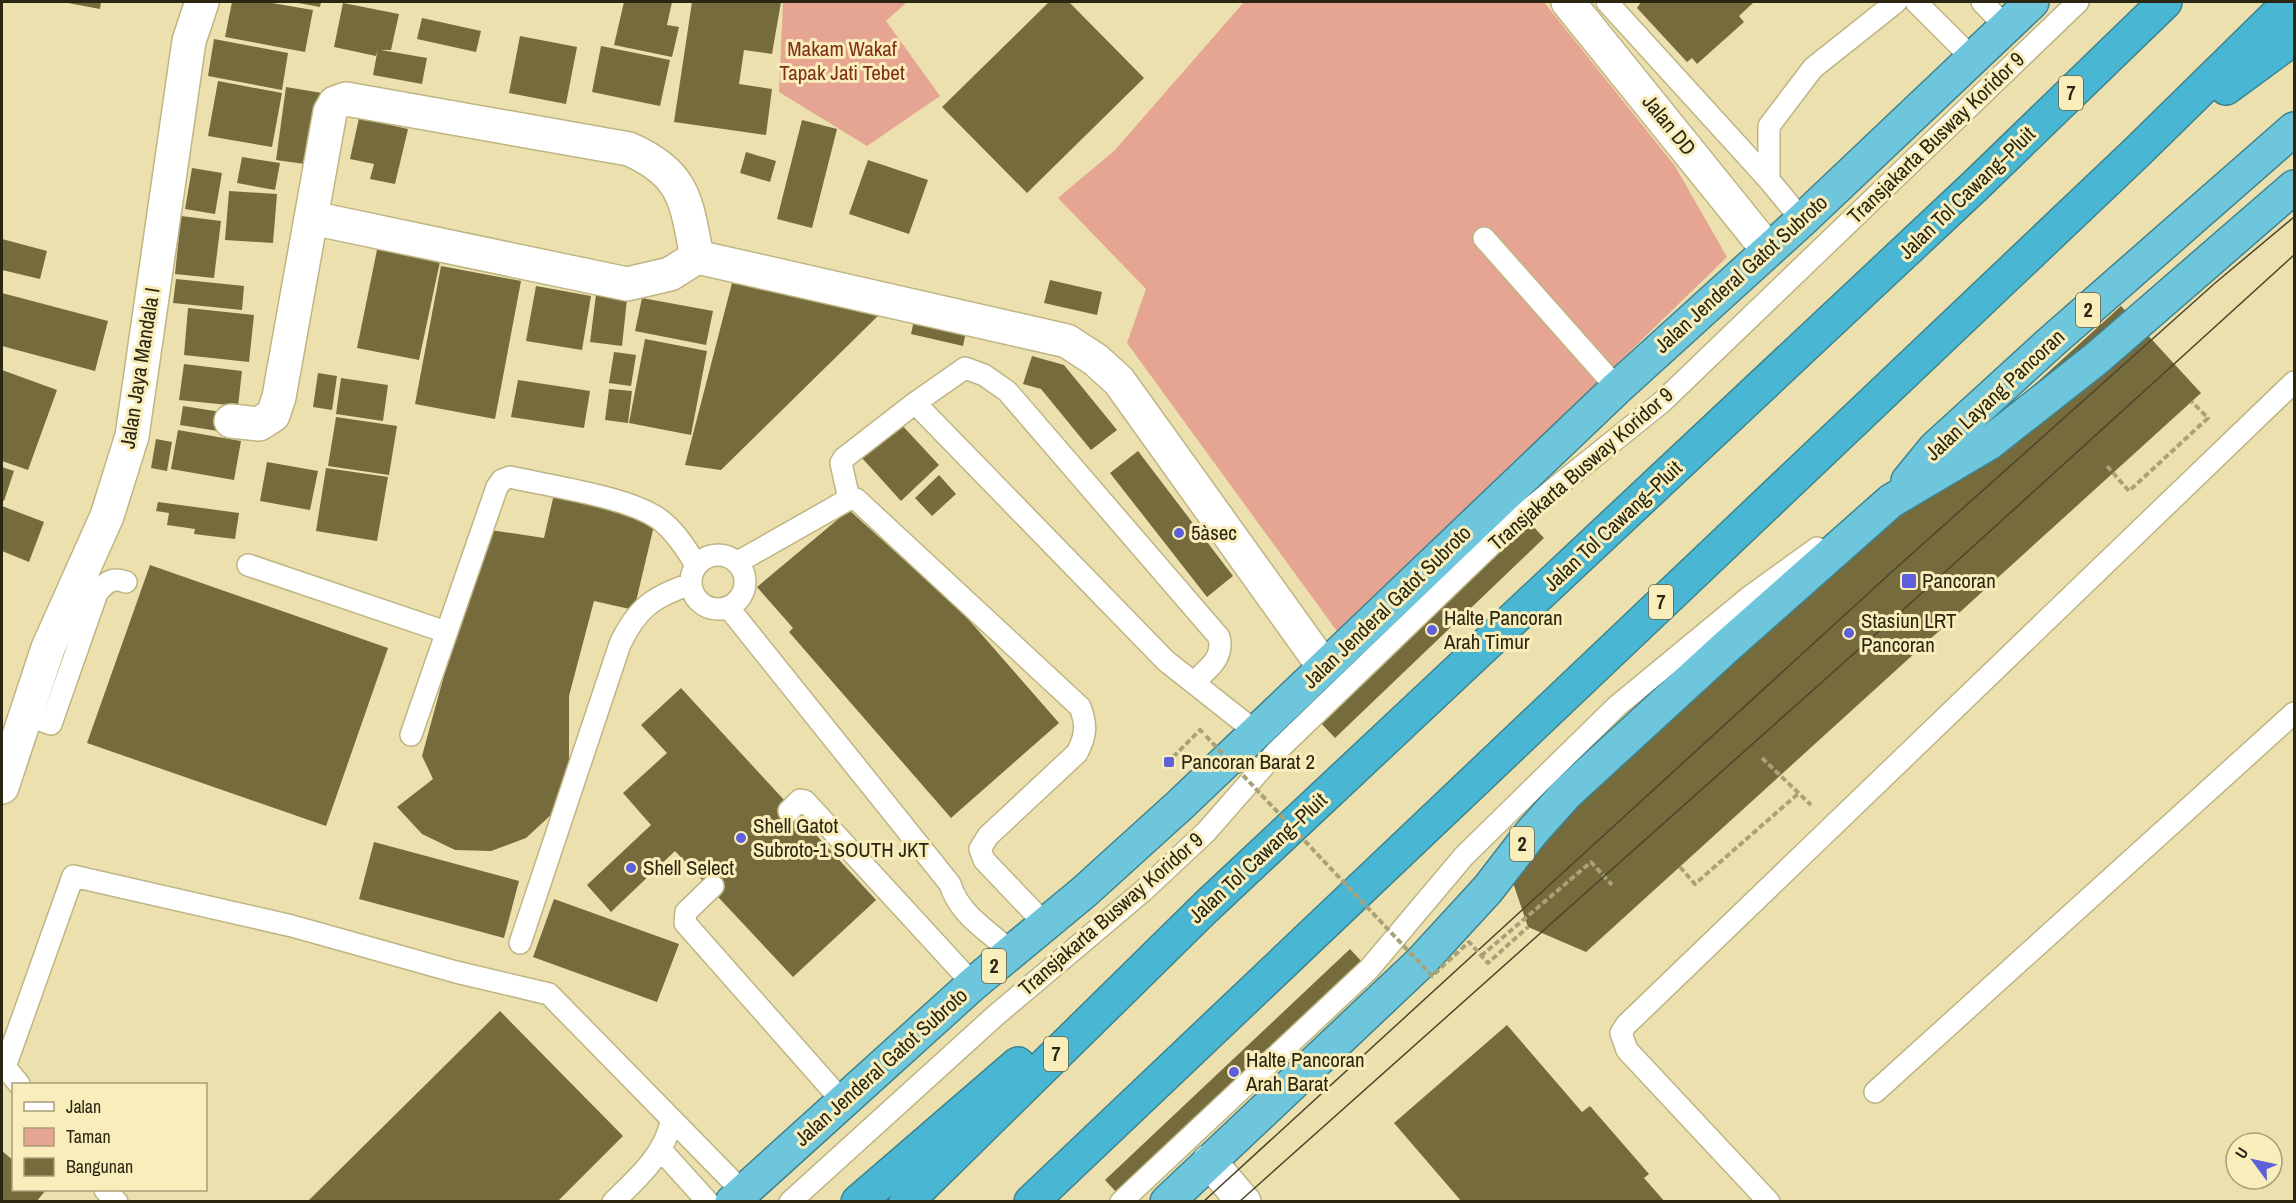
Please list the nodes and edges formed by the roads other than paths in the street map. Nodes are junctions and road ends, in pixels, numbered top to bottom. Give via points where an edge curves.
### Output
1 (202, 2) edge
2 (1568, 2) edge
3 (1607, 2) edge
4 (1896, 2) edge
5 (1916, 2) edge
6 (1982, 2) edge
7 (2032, 2) edge
8 (2078, 2) edge
9 (2165, 2) edge
10 (2290, 2) edge
11 (2006, 27) junction
12 (2295, 38) edge
13 (1972, 58) junction
14 (2295, 129) edge
15 (2137, 153) junction
16 (1769, 180) junction
17 (2295, 187) edge
18 (312, 218) junction
19 (1802, 220) junction
20 (1484, 238) dead end
21 (1768, 250) junction
22 (697, 257) junction
23 (2295, 382) edge
24 (1617, 388) junction
25 (915, 403) junction
26 (231, 421) dead end
27 (849, 499) junction
28 (1891, 501) junction
29 (738, 562) junction
30 (248, 565) dead end
31 (694, 575) junction
32 (126, 582) dead end
33 (728, 607) junction
34 (446, 632) junction
35 (1324, 667) junction
36 (1195, 681) junction
37 (2295, 713) edge
38 (27, 715) junction
39 (1256, 732) junction
40 (411, 735) dead end
41 (2, 787) edge
42 (789, 811) dead end
43 (713, 886) dead end
44 (1206, 907) junction
45 (1045, 924) junction
46 (520, 943) dead end
47 (1002, 943) junction
48 (973, 984) junction
49 (18, 1083) edge
50 (1875, 1092) dead end
51 (844, 1103) junction
52 (671, 1121) junction
53 (661, 1150) junction
54 (1209, 1161) junction
55 (106, 1191) edge
56 (737, 1197) edge
57 (1123, 1200) edge
58 (117, 1202) edge
59 (613, 1202) edge
60 (708, 1202) edge
61 (790, 1202) edge
62 (858, 1202) edge
63 (906, 1202) edge
64 (1031, 1202) edge
65 (1167, 1202) edge
66 (1244, 1202) edge
67 (1769, 1202) edge

1 - 38 street, Jalan Jaya Mandala I via 189,41 132,436 107,516 48,648
2 - 21 street, Jalan DD
3 - 16 lane
4 - 16 lane via 1814,68 1769,126
5 - 13 lane
6 - 11 lane
7 - 11 highway, Jalan Jenderal Gatot Subroto / 2
8 - 61 lane, Transjakarta Busway Koridor 9 via 1662,402 1524,513 1284,744 1206,832 1143,891 995,1016
9 - 44 highway, Jalan Tol Cawang–Pluit / 7 via 1976,185
10 - 15 highway, 7
11 - 13 highway, Jalan Jenderal Gatot Subroto / 2
12 - 15 highway
13 - 19 highway, Jalan Jenderal Gatot Subroto / 2
14 - 28 highway, Jalan Layang Pancoran / 2 via 2050,342 1935,448
15 - 64 highway, 7
16 - 19 lane
17 - 28 highway, 2 via 2097,358 1998,436
18 - 22 street via 627,284 670,274
18 - 22 street via 330,112 335,103 346,99 629,149 651,159 671,175 686,200
18 - 26 street via 273,415 259,423
19 - 21 highway, Jalan Jenderal Gatot Subroto / 2
20 - 24 lane
21 - 24 highway, Jalan Jenderal Gatot Subroto / 2
22 - 35 street via 1067,341 1087,353 1119,381
23 - 67 lane via 1626,1025 1621,1033 1627,1050
24 - 35 highway, Jalan Jenderal Gatot Subroto / 2
25 - 27 lane via 844,458 841,463
25 - 36 lane via 1166,661
25 - 36 lane via 965,368 1007,391 1219,637 1220,656
27 - 29 lane
27 - 45 lane via 856,499 1080,707 1085,737 1077,753 988,836 980,849 984,860
28 - 54 highway, 2 via 1567,793 1421,962
28 - 57 lane via 1748,598 1617,706 1464,856 1370,969
29 - 31 lane via 716,554 705,558
29 - 33 lane via 745,587 736,603
30 - 34 lane
31 - 33 lane via 693,592 704,606
31 - 34 lane via 673,531 638,506 510,477 497,487
31 - 46 lane via 645,606 631,621 620,644
32 - 38 lane via 117,579 106,583 97,593 51,724
33 - 47 lane via 950,884 965,892 988,918
34 - 40 lane
35 - 39 highway, Jalan Jenderal Gatot Subroto / 2
36 - 39 lane
37 - 50 lane
38 - 41 street, Jalan Jaya Mandala I
39 - 45 highway, Jalan Jenderal Gatot Subroto / 2
42 - 48 lane via 805,801
43 - 51 lane via 686,912 685,923
44 - 62 highway
44 - 63 highway, Jalan Tol Cawang–Pluit / 7
45 - 47 highway, Jalan Jenderal Gatot Subroto / 2
47 - 48 highway, Jalan Jenderal Gatot Subroto / 2
48 - 51 highway, Jalan Jenderal Gatot Subroto / 2
49 - 52 lane via 5,1067 73,876 292,926 549,994
51 - 56 highway, Jalan Jenderal Gatot Subroto / 2
52 - 53 lane
52 - 56 lane
53 - 59 lane
53 - 60 lane
54 - 65 highway, 2
54 - 66 street
55 - 58 lane

